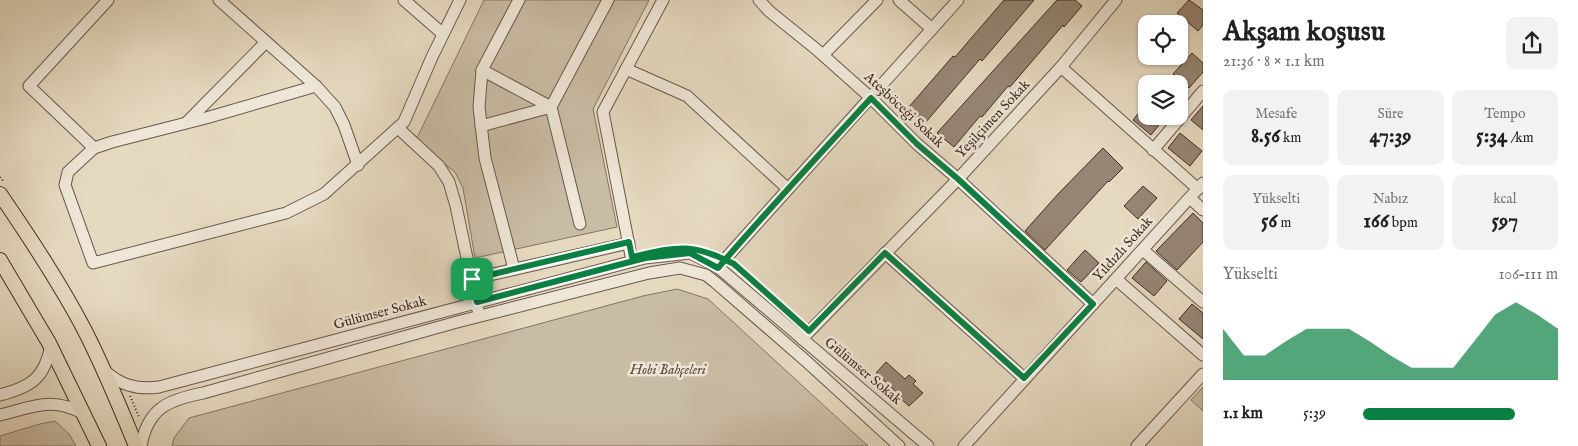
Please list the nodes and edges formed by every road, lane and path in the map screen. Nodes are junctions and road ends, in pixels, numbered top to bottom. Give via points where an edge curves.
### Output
1 (108, 0) edge
2 (219, 0) edge
3 (404, 0) edge
4 (460, 0) edge
5 (519, 0) edge
6 (608, 0) edge
7 (663, 0) edge
8 (759, 0) edge
9 (876, 0) edge
10 (899, 0) edge
11 (958, 0) edge
12 (1116, 0) edge
13 (932, 29) junction
14 (443, 34) junction
15 (266, 42) junction
16 (823, 55) junction
17 (1061, 67) junction
18 (626, 69) junction
19 (482, 70) junction
20 (316, 86) junction
21 (1203, 91) edge
22 (871, 98) junction
23 (551, 108) junction
24 (186, 123) junction
25 (481, 126) junction
26 (398, 128) junction
27 (94, 148) junction
28 (1153, 150) junction
29 (358, 164) junction
30 (958, 179) junction
31 (788, 189) junction
32 (1197, 190) edge
33 (0, 194) edge
34 (1203, 210) edge
35 (580, 224) dead end
36 (629, 242) junction
37 (1143, 250) junction
38 (885, 253) junction
39 (0, 260) edge
40 (632, 261) junction
41 (722, 264) junction
42 (514, 269) junction
43 (472, 279) junction
44 (1116, 279) junction
45 (762, 289) dead end
46 (477, 302) junction
47 (1203, 302) edge
48 (1093, 304) junction
49 (480, 316) junction
50 (802, 339) junction
51 (51, 345) junction
52 (1203, 355) edge
53 (104, 370) junction
54 (1203, 374) edge
55 (1024, 378) junction
56 (131, 386) junction
57 (0, 396) edge
58 (84, 414) junction
59 (0, 415) edge
60 (147, 426) junction
61 (100, 446) edge
62 (136, 446) edge
63 (141, 446) edge
64 (899, 446) edge
65 (928, 446) edge
66 (964, 446) edge
67 (1138, 446) edge

1 - 27 street via 29,86
2 - 15 street
3 - 14 street
4 - 14 street
5 - 19 street
6 - 23 street
7 - 18 street
8 - 16 street, Ateşböceği Sokak
9 - 16 street
10 - 13 street
11 - 13 street
12 - 17 street, Yeşilçimen Sokak
13 - 22 street
14 - 26 street via 404,122
15 - 20 street
15 - 24 street
16 - 22 street, Ateşböceği Sokak
17 - 28 street
17 - 30 street, Yeşilçimen Sokak
18 - 31 street via 687,96
18 - 36 street via 603,112
19 - 23 street
19 - 25 street
20 - 24 street
20 - 29 street via 335,107
21 - 28 street
22 - 30 street, Ateşböceği Sokak
22 - 31 street
23 - 25 street
23 - 35 street
24 - 27 street
25 - 42 street via 485,158
26 - 29 street
26 - 43 street via 439,166 449,182
27 - 29 street via 68,172 66,184 93,263 286,213 324,194
28 - 32 street
30 - 38 street, Yeşilçimen Sokak
30 - 48 street, Ateşböceği Sokak
31 - 41 street
32 - 34 street
32 - 37 street, Yıldızlı Sokak
33 - 53 main road via 55,277
36 - 40 street
36 - 42 street
37 - 44 street, Yıldızlı Sokak
37 - 47 street
38 - 50 street, Yeşilçimen Sokak
38 - 55 street
39 - 51 main road
40 - 41 street, Gülümser Sokak via 690,253
40 - 46 street, Gülümser Sokak
41 - 45 path via 734,264
41 - 50 street, Gülümser Sokak
42 - 43 street
43 - 46 street
44 - 48 street, Yıldızlı Sokak
44 - 52 street
46 - 49 street
46 - 56 street, Gülümser Sokak via 158,387
48 - 55 street, Yıldızlı Sokak
49 - 60 street via 178,398 158,410
49 - 64 street via 648,273 680,268 695,271 706,275 742,305
50 - 65 street, Gülümser Sokak
51 - 57 street via 44,370 36,380
51 - 58 main road
53 - 56 street, Gülümser Sokak via 114,379
53 - 62 main road
54 - 67 street
55 - 66 street, Yıldızlı Sokak
56 - 60 path via 130,396 141,422
58 - 59 street via 61,404 44,404
58 - 61 main road
60 - 63 street

